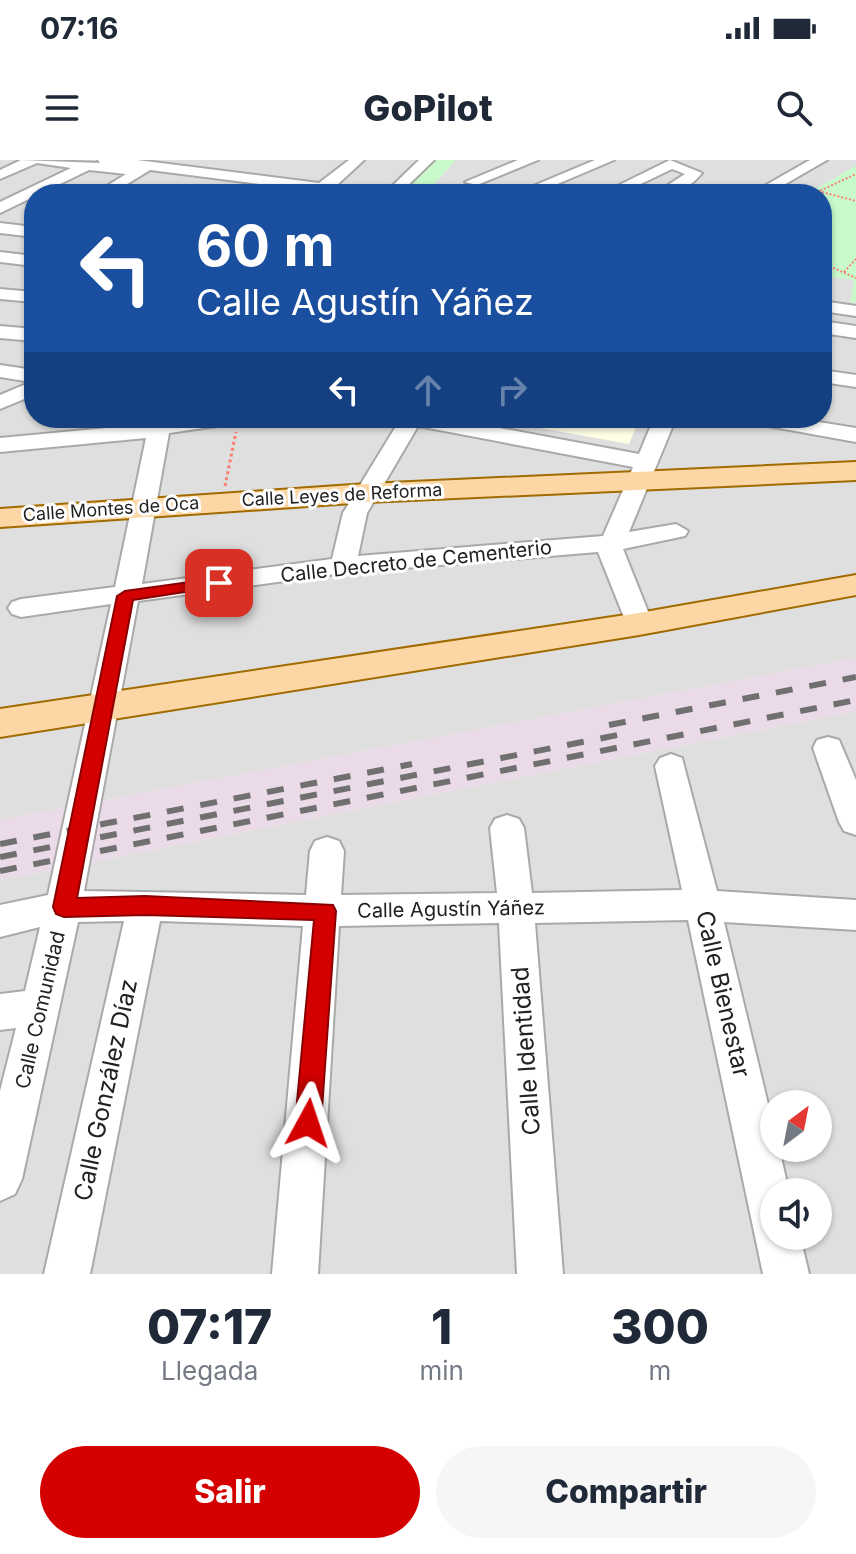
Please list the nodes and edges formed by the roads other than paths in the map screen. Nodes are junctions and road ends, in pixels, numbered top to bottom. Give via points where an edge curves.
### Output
1 (32, 160) edge
2 (42, 160) edge
3 (105, 160) edge
4 (225, 160) edge
5 (357, 160) edge
6 (427, 160) edge
7 (493, 160) edge
8 (531, 160) edge
9 (607, 160) edge
10 (820, 160) edge
11 (93, 163) edge
12 (149, 166) edge
13 (279, 167) dead end
14 (0, 175) edge
15 (196, 180) junction
16 (472, 182) joint
17 (51, 184) edge
18 (118, 184) edge
19 (228, 184) edge
20 (256, 184) edge
21 (327, 184) edge
22 (402, 184) edge
23 (546, 184) edge
24 (629, 184) edge
25 (683, 184) edge
26 (767, 184) edge
27 (24, 197) edge
28 (0, 209) edge
29 (24, 213) edge
30 (0, 228) edge
31 (24, 231) edge
32 (0, 257) edge
33 (24, 260) edge
34 (847, 279) edge
35 (0, 294) edge
36 (24, 296) edge
37 (839, 308) edge
38 (832, 328) edge
39 (0, 332) edge
40 (856, 332) edge
41 (24, 334) edge
42 (0, 371) edge
43 (24, 375) edge
44 (832, 377) edge
45 (856, 381) edge
46 (24, 392) edge
47 (0, 403) edge
48 (136, 428) edge
49 (159, 428) edge
50 (406, 428) edge
51 (449, 428) edge
52 (661, 428) edge
53 (815, 428) edge
54 (856, 435) edge
55 (0, 445) edge
56 (856, 471) edge
57 (639, 480) junction
58 (856, 485) edge
59 (222, 501) joint
60 (361, 503) junction
61 (142, 506) junction
62 (0, 518) edge
63 (676, 531) dead end
64 (612, 543) junction
65 (343, 565) junction
66 (856, 585) edge
67 (125, 596) junction
68 (21, 608) dead end
69 (639, 624) junction
70 (103, 710) junction
71 (0, 723) edge
72 (828, 748) dead end
73 (671, 766) dead end
74 (856, 822) edge
75 (507, 828) dead end
76 (327, 851) dead end
77 (145, 905) junction
78 (703, 905) junction
79 (64, 907) junction
80 (516, 908) junction
81 (325, 911) junction
82 (856, 915) edge
83 (0, 921) edge
84 (41, 1006) junction
85 (0, 1012) edge
86 (1, 1175) edge
87 (764, 1178) edge
88 (780, 1250) edge
89 (67, 1274) edge
90 (295, 1274) edge
91 (540, 1274) edge
92 (786, 1274) edge

1 - 14 street
2 - 11 street
3 - 12 street
4 - 15 street
5 - 21 street
6 - 22 street
7 - 16 street
8 - 16 street
9 - 23 street
10 - 26 street
11 - 12 street
11 - 17 street
12 - 15 street
12 - 18 street
13 - 20 street
15 - 19 street
24 - 25 street via 671,164 695,173
27 - 28 street
28 - 29 street
30 - 31 street
32 - 33 street
34 - 37 street
35 - 36 street
38 - 40 street
39 - 41 street
42 - 43 street
44 - 45 street
46 - 47 street
48 - 55 street
49 - 61 street, Calle Comunidad
50 - 60 street
51 - 57 street
52 - 57 street
53 - 54 street
56 - 57 main road, Calle Leyes de Reforma
57 - 58 main road, Calle Leyes de Reforma
57 - 60 main road, Calle Leyes de Reforma
57 - 64 street
59 - 60 main road, Calle Leyes de Reforma
59 - 61 main road, Calle Montes de Oca
60 - 65 street
61 - 62 main road, Calle Montes de Oca
61 - 67 street, Calle Comunidad
63 - 64 street, Calle Decreto de Cementerio
64 - 65 street, Calle Decreto de Cementerio
64 - 69 street
65 - 67 street, Calle Decreto de Cementerio
66 - 69 main road
67 - 68 street, Calle Decreto de Cementerio
67 - 70 street, Calle Comunidad
69 - 70 main road
70 - 71 main road
70 - 79 street, Calle Comunidad
72 - 74 street
73 - 78 street, Calle Bienestar
75 - 80 street, Calle Identidad
76 - 81 street
77 - 79 street, Calle Agustín Yáñez
77 - 81 street, Calle Agustín Yáñez
77 - 89 street, Calle González Díaz
78 - 80 street, Calle Agustín Yáñez
78 - 82 street, Calle Agustín Yáñez
78 - 87 street, Calle Bienestar
79 - 83 street, Calle Agustín Yáñez
79 - 84 street, Calle Comunidad
80 - 81 street, Calle Agustín Yáñez
80 - 91 street, Calle Identidad
81 - 90 street
84 - 85 street
84 - 86 street, Calle Comunidad
88 - 92 street

